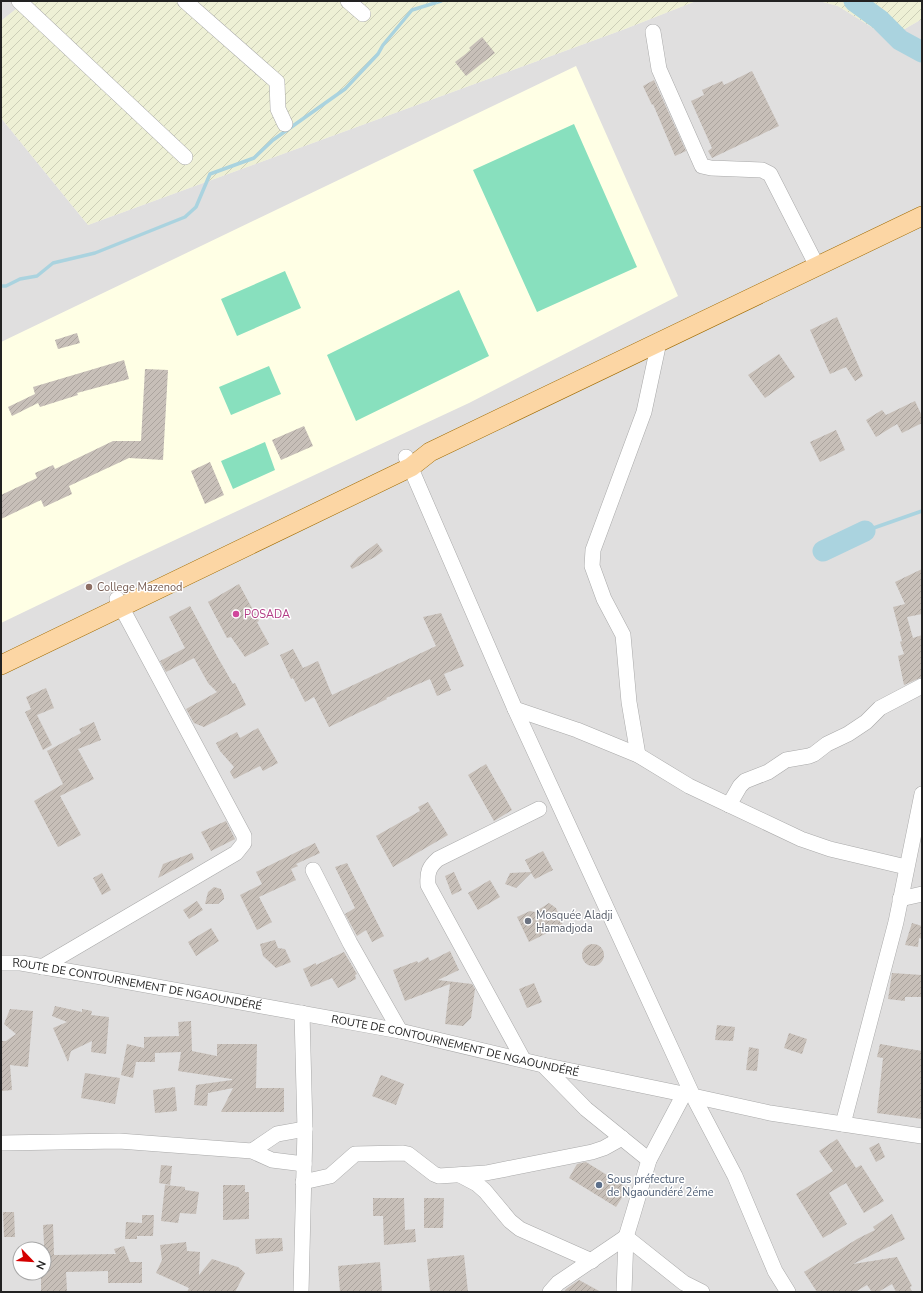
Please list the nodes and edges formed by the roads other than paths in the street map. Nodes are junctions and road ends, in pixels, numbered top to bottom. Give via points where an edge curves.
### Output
1 (19, 1) edge
2 (185, 1) edge
3 (348, 1) edge
4 (363, 14) dead end
5 (653, 32) dead end
6 (285, 124) dead end
7 (185, 157) dead end
8 (922, 216) edge
9 (817, 266) junction
10 (659, 342) junction
11 (408, 462) junction
12 (119, 603) junction
13 (1, 654) edge
14 (1, 665) edge
15 (922, 686) edge
16 (514, 708) junction
17 (638, 755) junction
18 (922, 794) edge
19 (730, 805) junction
20 (539, 809) dead end
21 (906, 867) junction
22 (313, 870) dead end
23 (922, 894) edge
24 (900, 899) junction
25 (1, 963) edge
26 (42, 967) junction
27 (302, 1013) junction
28 (400, 1031) junction
29 (523, 1059) junction
30 (543, 1065) junction
31 (689, 1095) junction
32 (843, 1124) junction
33 (305, 1129) junction
34 (922, 1136) edge
35 (622, 1138) junction
36 (1, 1143) edge
37 (252, 1151) junction
38 (649, 1160) junction
39 (304, 1164) junction
40 (460, 1175) junction
41 (303, 1182) junction
42 (626, 1237) junction
43 (592, 1261) junction
44 (301, 1292) edge
45 (550, 1292) edge
46 (624, 1292) edge
47 (702, 1292) edge
48 (788, 1292) edge

1 - 7 street
2 - 6 street via 277,82 278,109
3 - 4 street
5 - 9 street via 659,69 702,166 762,170 770,174
8 - 9 main road
9 - 10 main road
10 - 11 main road
10 - 17 street via 644,412 593,550 592,566 604,599 623,635 629,702
11 - 12 main road
11 - 16 street
12 - 13 main road
12 - 14 main road
12 - 26 street via 244,836 244,843 236,853
15 - 19 street via 880,708 866,722 814,754 786,760 768,772 745,781
16 - 17 street
16 - 31 street
17 - 19 street via 689,786
18 - 21 street
19 - 21 street via 816,844
20 - 29 street via 438,859 429,867 427,876 428,885
21 - 24 street
22 - 28 street via 350,943
23 - 24 street
24 - 32 street
25 - 26 street, ROUTE DE CONTOURNEMENT DE NGAOUNDÉRÉ
26 - 27 street, ROUTE DE CONTOURNEMENT DE NGAOUNDÉRÉ
27 - 28 street, ROUTE DE CONTOURNEMENT DE NGAOUNDÉRÉ
27 - 33 street
28 - 29 street, ROUTE DE CONTOURNEMENT DE NGAOUNDÉRÉ
29 - 30 street, ROUTE DE CONTOURNEMENT DE NGAOUNDÉRÉ
30 - 31 street, ROUTE DE CONTOURNEMENT DE NGAOUNDÉRÉ
30 - 35 street via 586,1109
31 - 32 street, ROUTE DE CONTOURNEMENT DE NGAOUNDÉRÉ via 770,1113
31 - 38 street
31 - 48 street via 735,1176 775,1271
32 - 34 street, ROUTE DE CONTOURNEMENT DE NGAOUNDÉRÉ
33 - 37 street via 277,1134
33 - 39 street
35 - 38 street
35 - 40 street via 592,1152 486,1173
36 - 37 street via 119,1141
37 - 39 street via 272,1160
38 - 42 street
39 - 41 street
40 - 41 street via 434,1174 403,1153 355,1154 330,1176
40 - 43 street via 485,1191 520,1229
41 - 44 street
42 - 43 street
42 - 46 street
42 - 47 street via 684,1283
43 - 45 street

